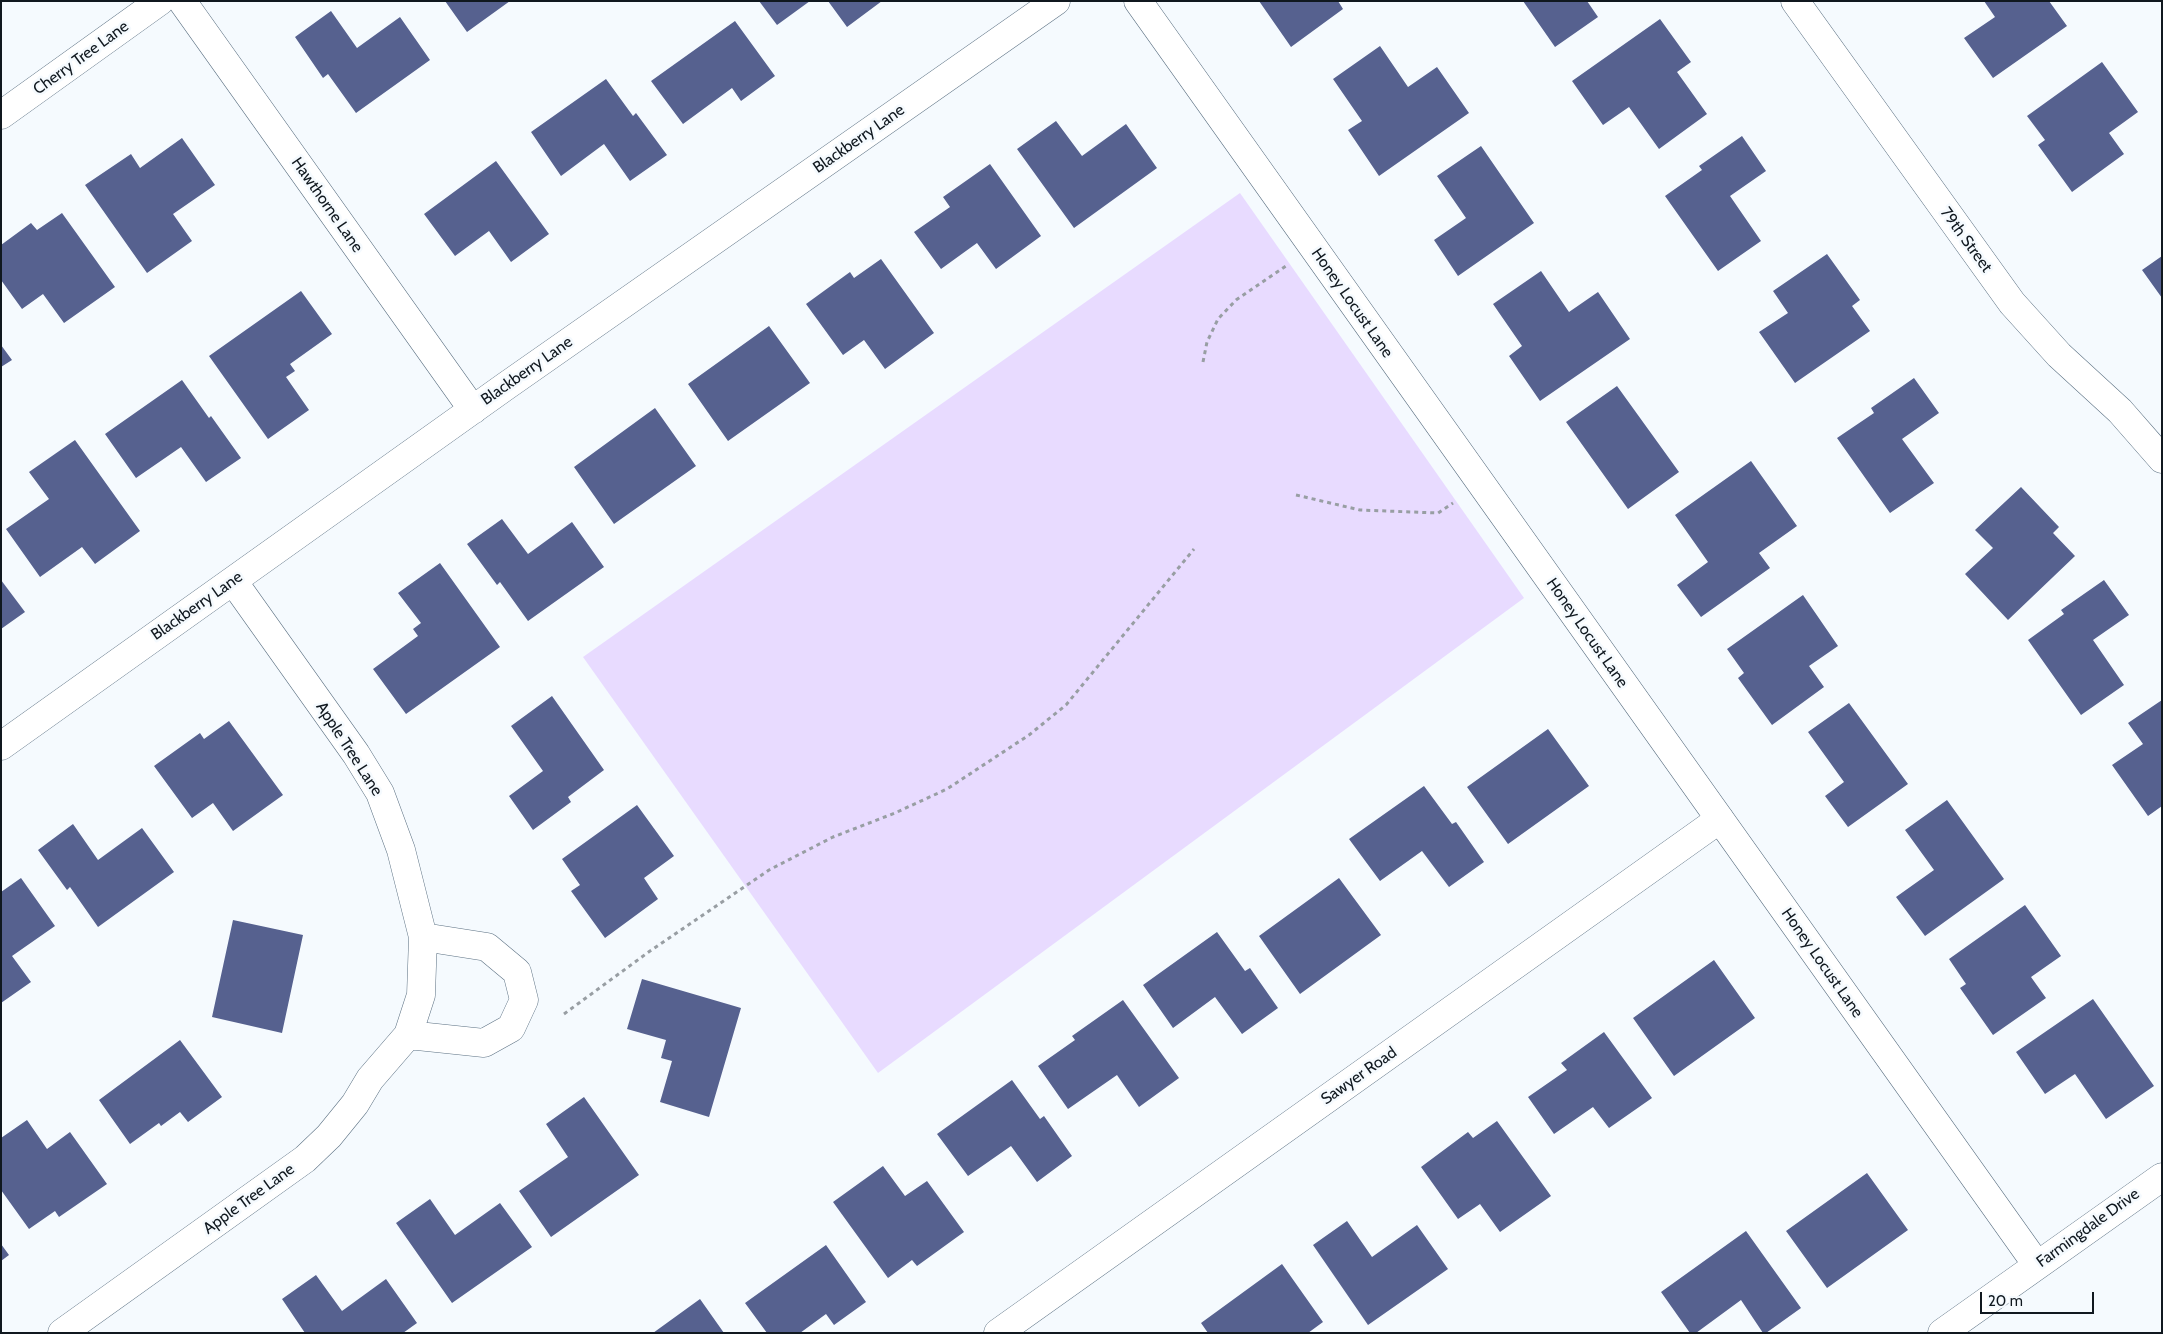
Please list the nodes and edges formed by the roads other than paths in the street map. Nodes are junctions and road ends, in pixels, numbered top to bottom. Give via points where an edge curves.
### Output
1 (160, 1) edge
2 (182, 1) edge
3 (1056, 1) edge
4 (1138, 1) edge
5 (1795, 1) edge
6 (1, 115) edge
7 (473, 410) junction
8 (2162, 459) edge
9 (233, 581) junction
10 (1, 746) edge
11 (1720, 819) junction
12 (424, 938) junction
13 (408, 1035) junction
14 (2162, 1176) edge
15 (2037, 1265) junction
16 (62, 1333) edge
17 (998, 1333) edge
18 (1942, 1333) edge

1 - 6 street, Cherry Tree Lane
2 - 7 street, Hawthorne Lane
3 - 7 street, Blackberry Lane
4 - 11 street, Honey Locust Lane
5 - 8 street, 79th Street via 2012,302 2059,355 2120,411
7 - 9 street, Blackberry Lane
9 - 10 street, Blackberry Lane
9 - 12 street, Apple Tree Lane via 356,754 380,793 401,850
11 - 15 street, Honey Locust Lane
11 - 17 street, Sawyer Road
12 - 13 street, Apple Tree Lane via 421,995
12 - 13 street via 487,947 517,972 524,1000 511,1028 484,1043
13 - 16 street, Apple Tree Lane via 370,1079 329,1136 305,1159
14 - 15 street, Farmingdale Drive
15 - 18 street, Farmingdale Drive

